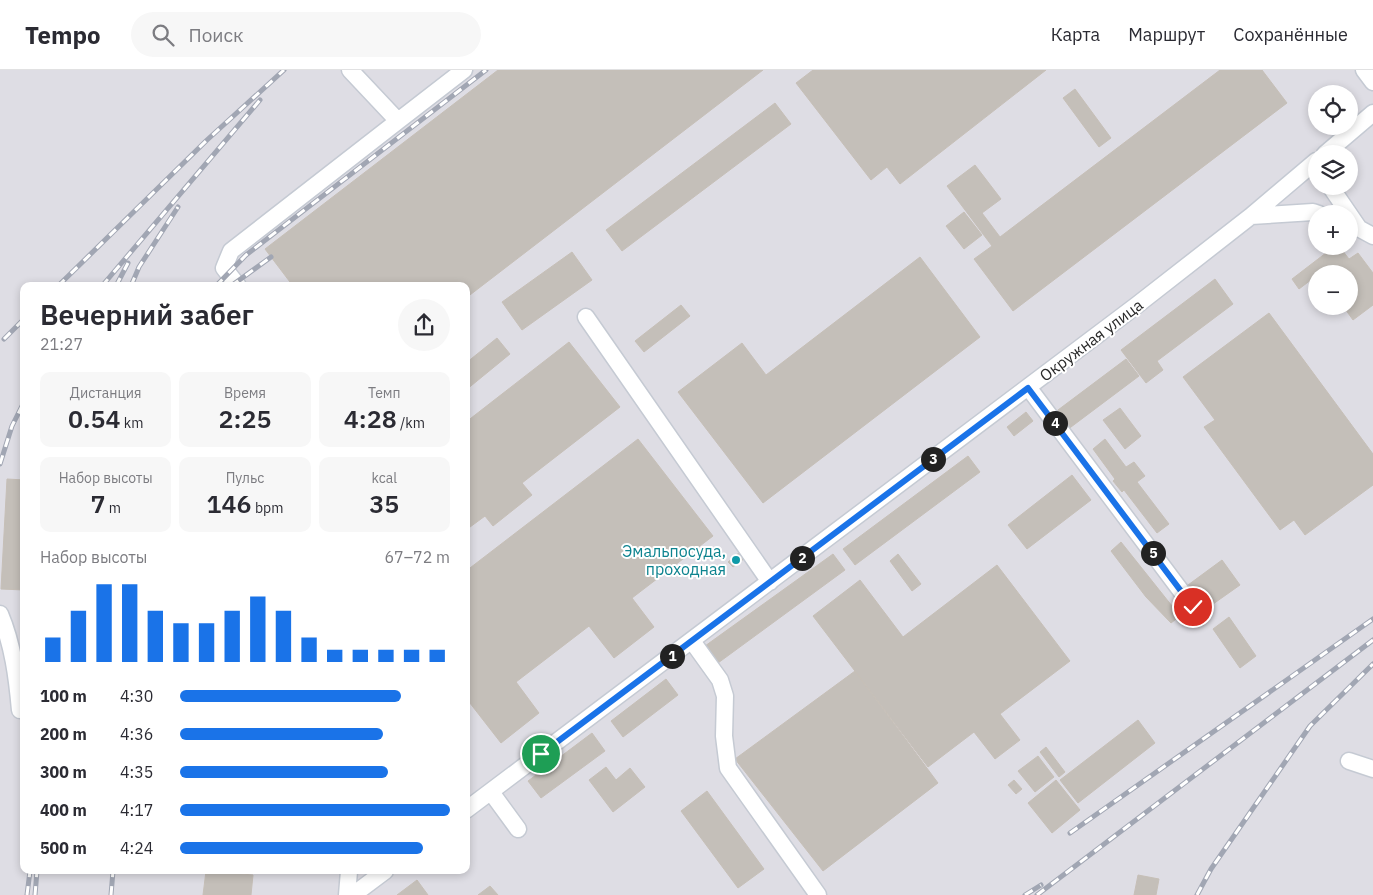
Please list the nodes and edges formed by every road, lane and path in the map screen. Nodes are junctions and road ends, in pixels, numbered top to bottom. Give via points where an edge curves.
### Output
1 (350, 70) edge
2 (464, 70) edge
3 (1364, 70) edge
4 (1373, 82) edge
5 (1373, 113) edge
6 (398, 121) junction
7 (1336, 145) edge
8 (1308, 169) edge
9 (1308, 212) edge
10 (1251, 216) junction
11 (1358, 227) edge
12 (1373, 236) edge
13 (235, 282) edge
14 (586, 317) dead end
15 (1028, 388) junction
16 (770, 582) junction
17 (1193, 607) dead end
18 (0, 614) edge
19 (692, 641) junction
20 (20, 710) dead end
21 (1350, 761) dead end
22 (1373, 769) edge
23 (491, 792) junction
24 (470, 807) edge
25 (518, 828) dead end
26 (349, 874) edge
27 (380, 874) edge
28 (346, 895) edge
29 (353, 895) edge
30 (818, 895) edge

1 - 6 street
2 - 6 street
3 - 4 street
5 - 7 street, Окружная улица
6 - 13 street via 231,252 224,268
8 - 10 street, Окружная улица
9 - 10 street
10 - 15 street, Окружная улица
11 - 12 street
14 - 16 street
15 - 16 street, Окружная улица
15 - 17 street
16 - 19 street, Окружная улица
18 - 20 street via 15,664
19 - 23 street, Окружная улица
19 - 30 street via 720,680 724,696 728,768
21 - 22 street
23 - 24 street, Окружная улица
23 - 25 street
26 - 28 street
27 - 29 street

